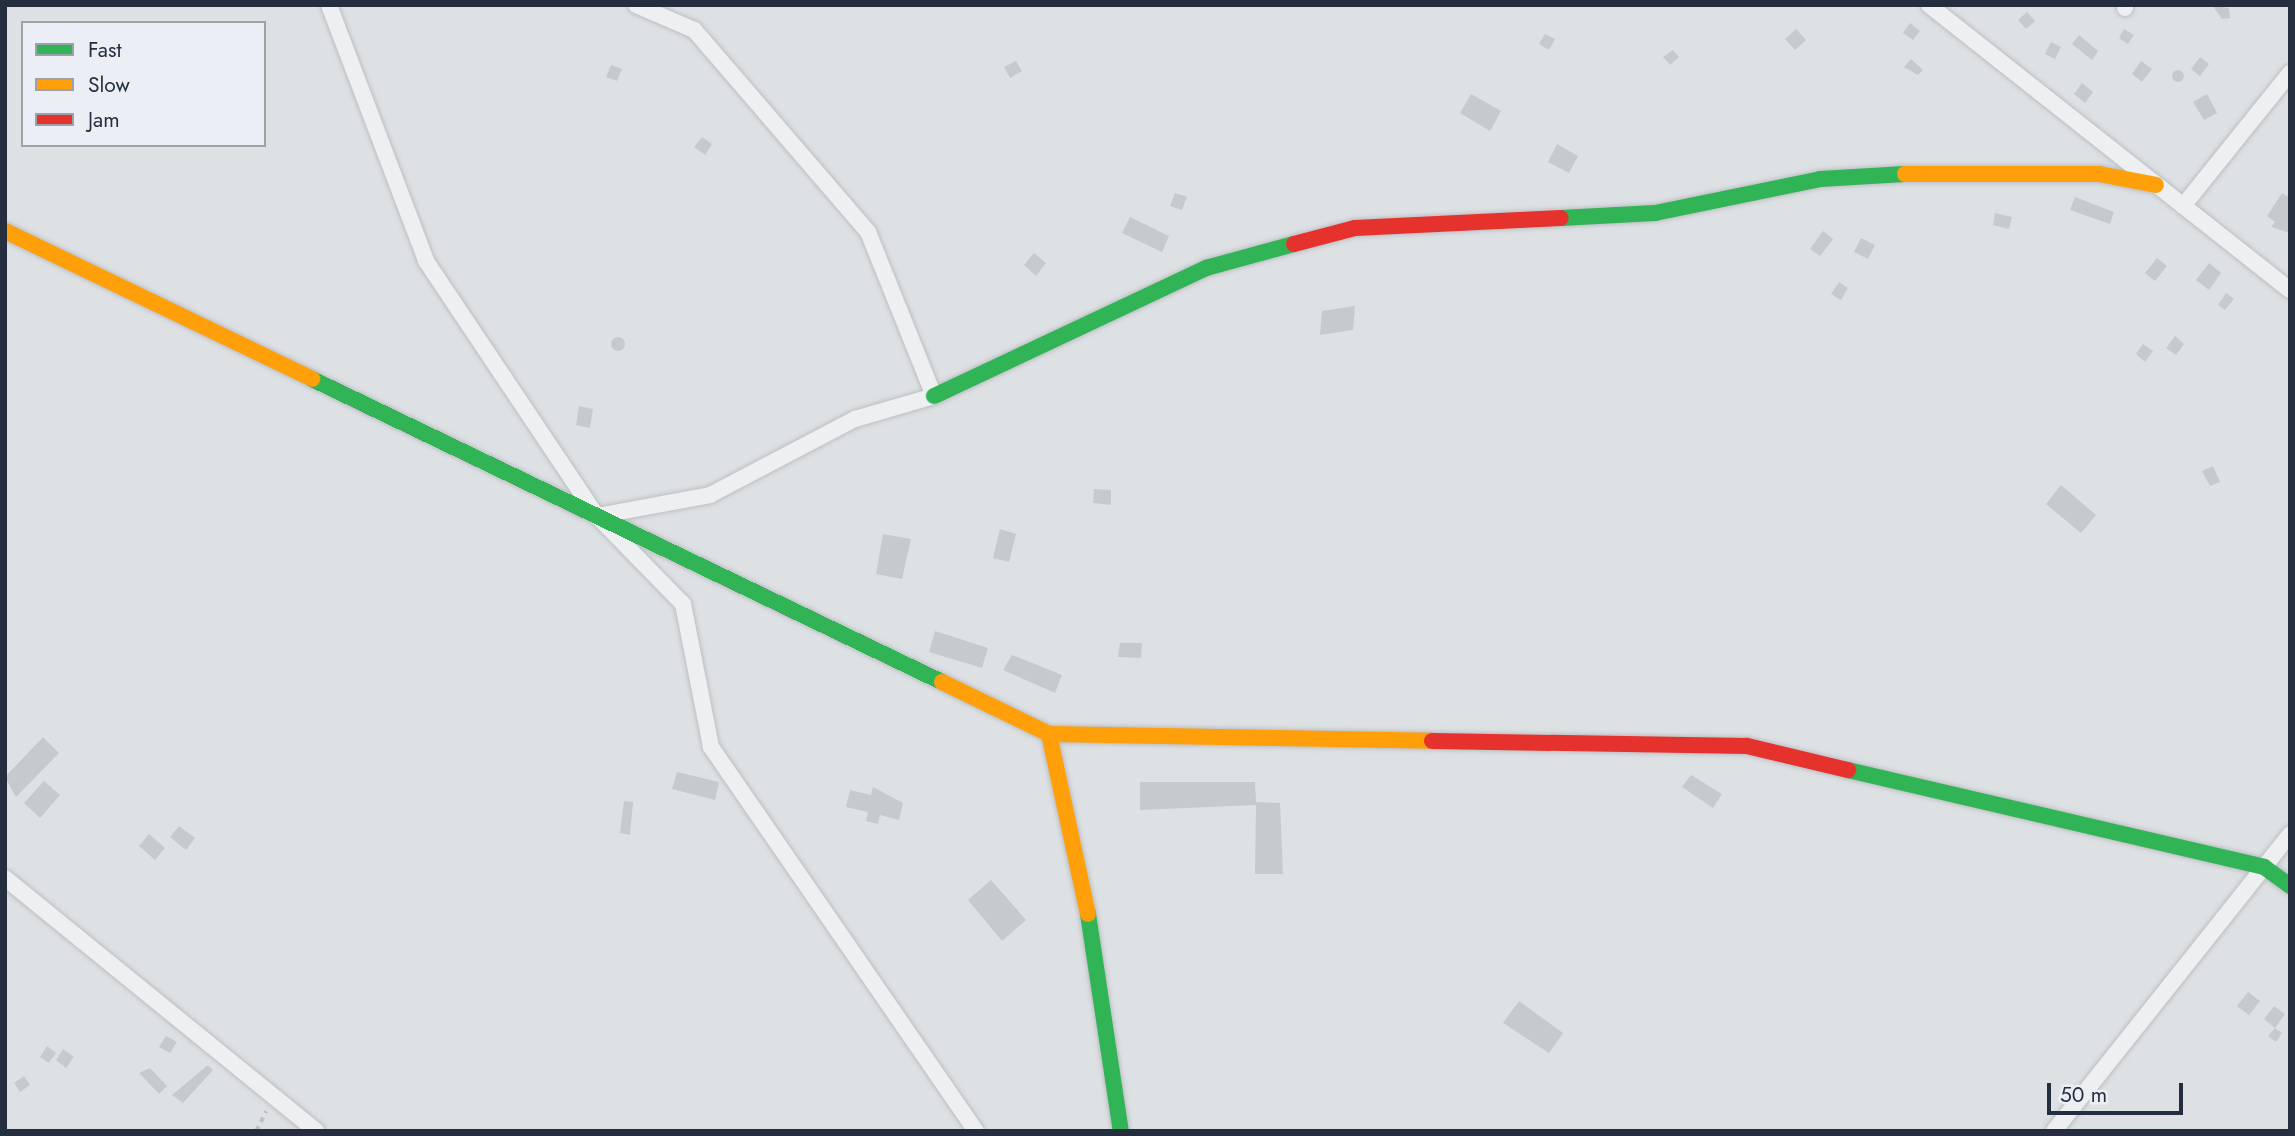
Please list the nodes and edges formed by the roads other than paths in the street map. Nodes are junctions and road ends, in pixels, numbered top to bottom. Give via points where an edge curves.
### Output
1 (329, 5) edge
2 (636, 5) edge
3 (1929, 5) edge
4 (2290, 73) edge
5 (2155, 186) junction
6 (2183, 206) junction
7 (5, 231) edge
8 (2290, 290) edge
9 (934, 396) junction
10 (597, 516) junction
11 (1049, 734) junction
12 (2290, 834) edge
13 (2264, 867) junction
14 (5, 878) edge
15 (2290, 886) edge
16 (316, 1131) edge
17 (976, 1131) edge
18 (1121, 1131) edge
19 (2054, 1131) edge

1 - 10 street via 426,261
2 - 9 street via 694,30 867,232
3 - 5 street
4 - 6 street
5 - 6 street
5 - 9 street via 2099,174 1938,172 1820,179 1655,213 1355,228 1206,268 1075,327 999,370
6 - 8 street
7 - 10 street
9 - 10 street via 855,419 710,495
10 - 11 street
10 - 17 street via 683,604 711,747
11 - 13 street via 1747,746
11 - 18 street via 1102,976 1112,1101
12 - 13 street
13 - 15 street
13 - 19 street
14 - 16 street via 272,1100

